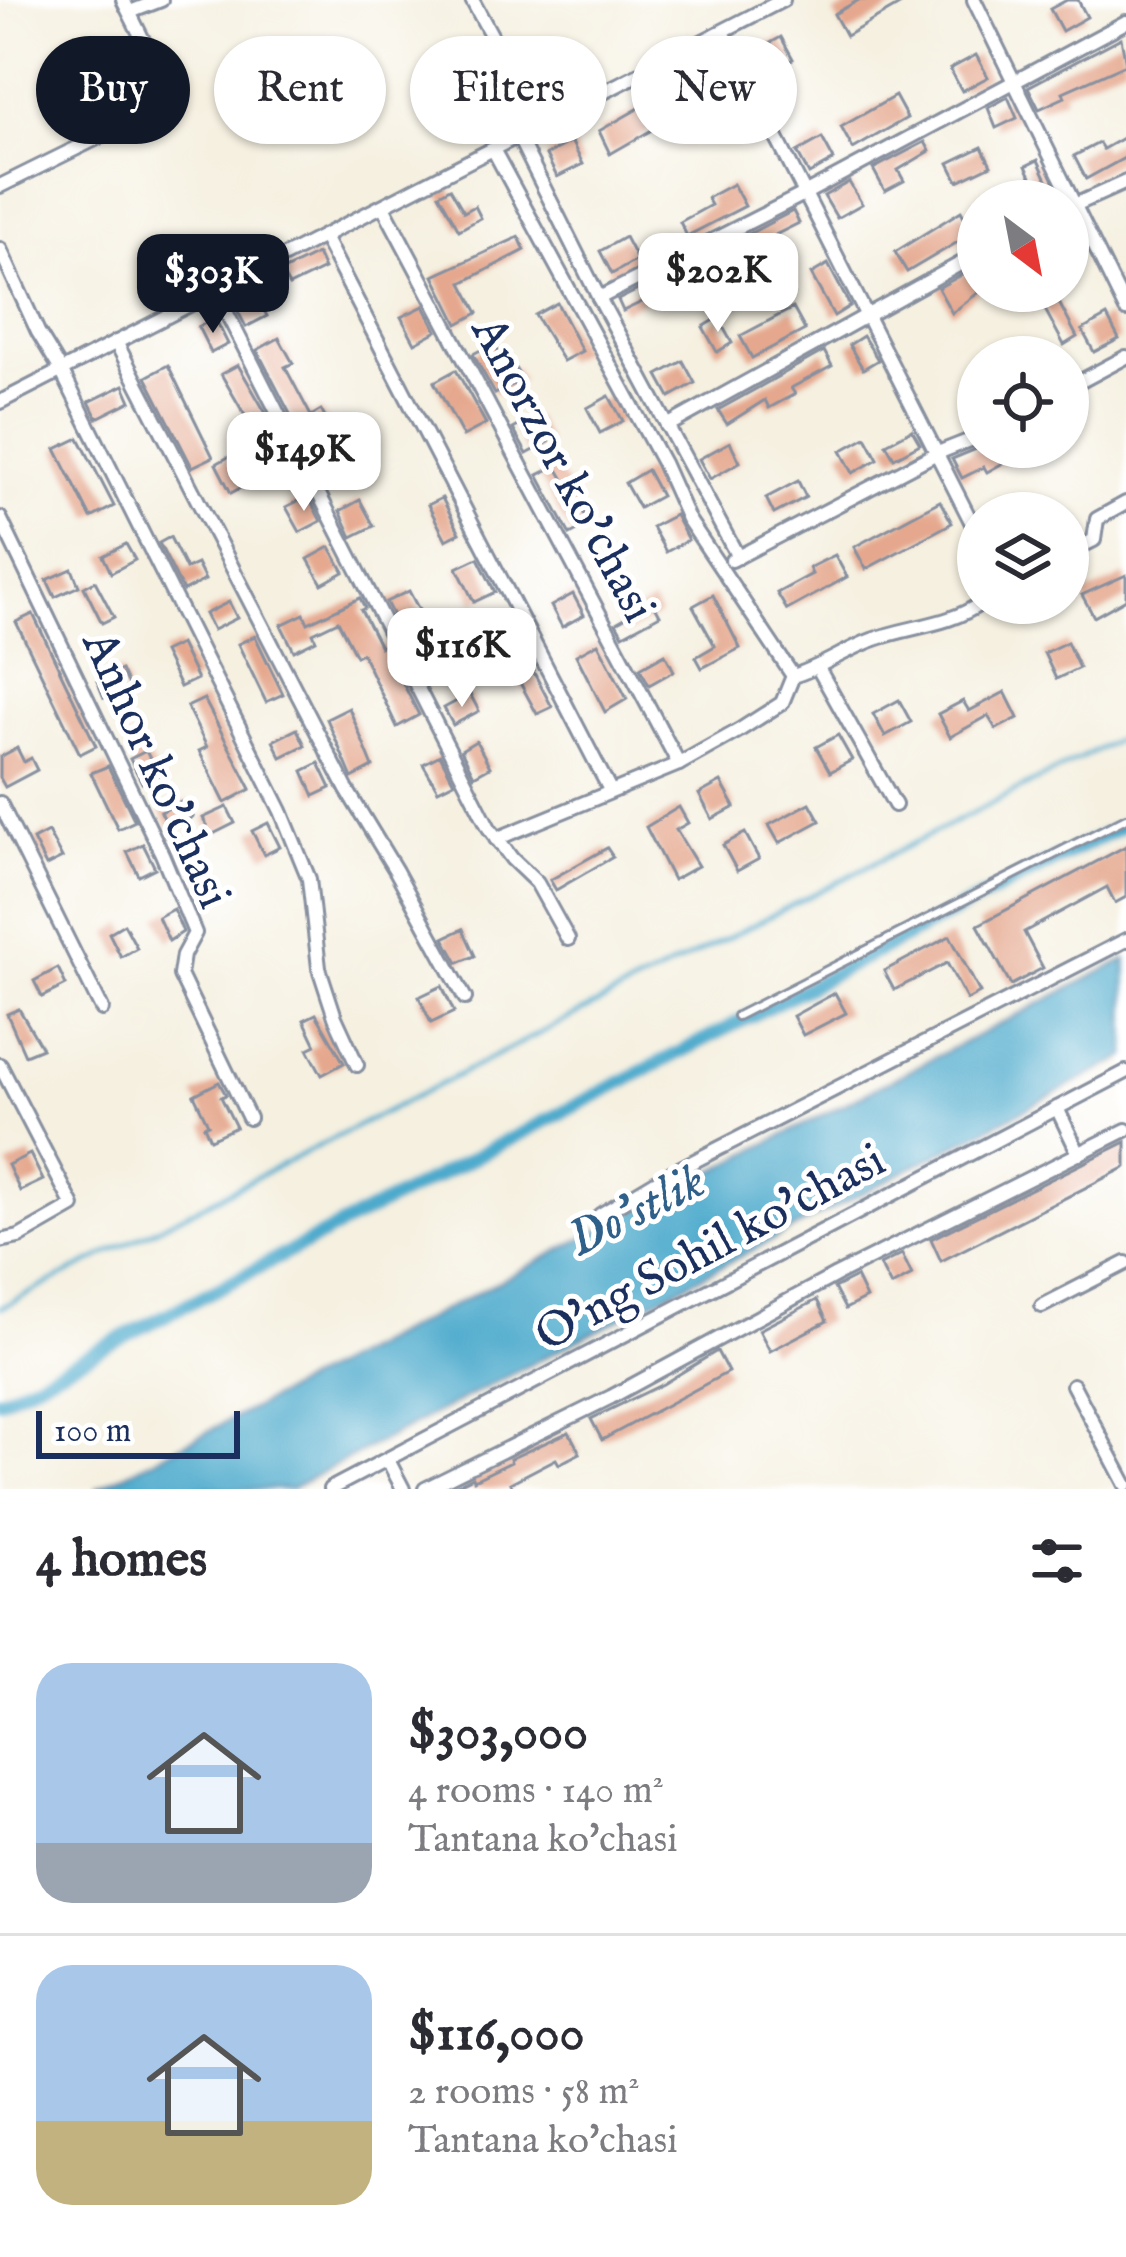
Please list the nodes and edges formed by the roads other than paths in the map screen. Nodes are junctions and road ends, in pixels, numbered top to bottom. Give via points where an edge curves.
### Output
1 (160, 0) edge
2 (472, 0) edge
3 (783, 0) edge
4 (974, 0) edge
5 (126, 6) edge
6 (1126, 22) edge
7 (723, 32) junction
8 (492, 36) edge
9 (1015, 80) junction
10 (607, 92) edge
11 (508, 144) edge
12 (522, 144) edge
13 (494, 152) junction
14 (1060, 180) edge
15 (1126, 182) edge
16 (0, 186) edge
17 (806, 193) junction
18 (1089, 198) edge
19 (384, 208) junction
20 (325, 238) junction
21 (1089, 239) edge
22 (0, 249) edge
23 (957, 266) edge
24 (216, 292) junction
25 (598, 298) junction
26 (1126, 310) edge
27 (866, 319) junction
28 (116, 342) junction
29 (1126, 357) edge
30 (61, 370) junction
31 (1089, 377) edge
32 (0, 402) edge
33 (667, 426) junction
34 (957, 445) edge
35 (935, 454) junction
36 (957, 495) edge
37 (1126, 503) edge
38 (0, 518) edge
39 (1089, 542) edge
40 (739, 556) junction
41 (720, 566) junction
42 (957, 617) edge
43 (818, 668) junction
44 (794, 676) junction
45 (679, 764) junction
46 (610, 790) junction
47 (0, 803) edge
48 (895, 805) dead end
49 (1126, 818) edge
50 (496, 838) junction
51 (568, 939) dead end
52 (1126, 940) edge
53 (465, 998) dead end
54 (103, 1009) dead end
55 (737, 1016) dead end
56 (0, 1065) edge
57 (357, 1065) dead end
58 (1126, 1072) edge
59 (1057, 1108) junction
60 (249, 1118) dead end
61 (1126, 1130) edge
62 (1078, 1154) junction
63 (600, 1215) dead end
64 (0, 1240) edge
65 (1126, 1263) edge
66 (1042, 1306) dead end
67 (1073, 1385) dead end
68 (388, 1460) junction
69 (1126, 1485) edge
70 (330, 1489) edge
71 (403, 1489) edge
72 (424, 1489) edge

1 - 5 street
2 - 8 street
3 - 7 street
4 - 9 street
5 - 16 street via 167,88 156,109
6 - 9 street
7 - 10 street
7 - 17 street
9 - 14 street
9 - 17 street
11 - 13 street
12 - 25 street
13 - 19 street
13 - 41 street
15 - 18 street
17 - 25 street
17 - 27 street
19 - 20 street
19 - 45 street, Anorzor ko'chasi
20 - 24 street
20 - 46 street
21 - 26 street
22 - 30 street
23 - 27 street
24 - 28 street
24 - 50 street
25 - 33 street
27 - 33 street
27 - 35 street
28 - 30 street
28 - 53 street via 346,790
29 - 31 street
30 - 32 street
30 - 57 street via 281,811 309,879 319,968
33 - 40 street
34 - 35 street
35 - 36 street
35 - 40 street
37 - 39 street via 1097,520
38 - 60 street, Anhor ko'chasi via 195,932 180,975
40 - 41 street
41 - 44 street
42 - 43 street via 870,640
43 - 44 street
43 - 48 street
44 - 45 street via 782,703
45 - 46 street
46 - 50 street
47 - 54 street
49 - 55 lane
50 - 51 street via 537,883
52 - 63 street
56 - 64 street via 73,1206
58 - 59 street, O'ng Sohil ko'chasi
59 - 62 street
59 - 68 street, O'ng Sohil ko'chasi
61 - 62 street
62 - 72 street
65 - 66 street
67 - 69 street
68 - 70 street, O'ng Sohil ko'chasi
68 - 71 street

